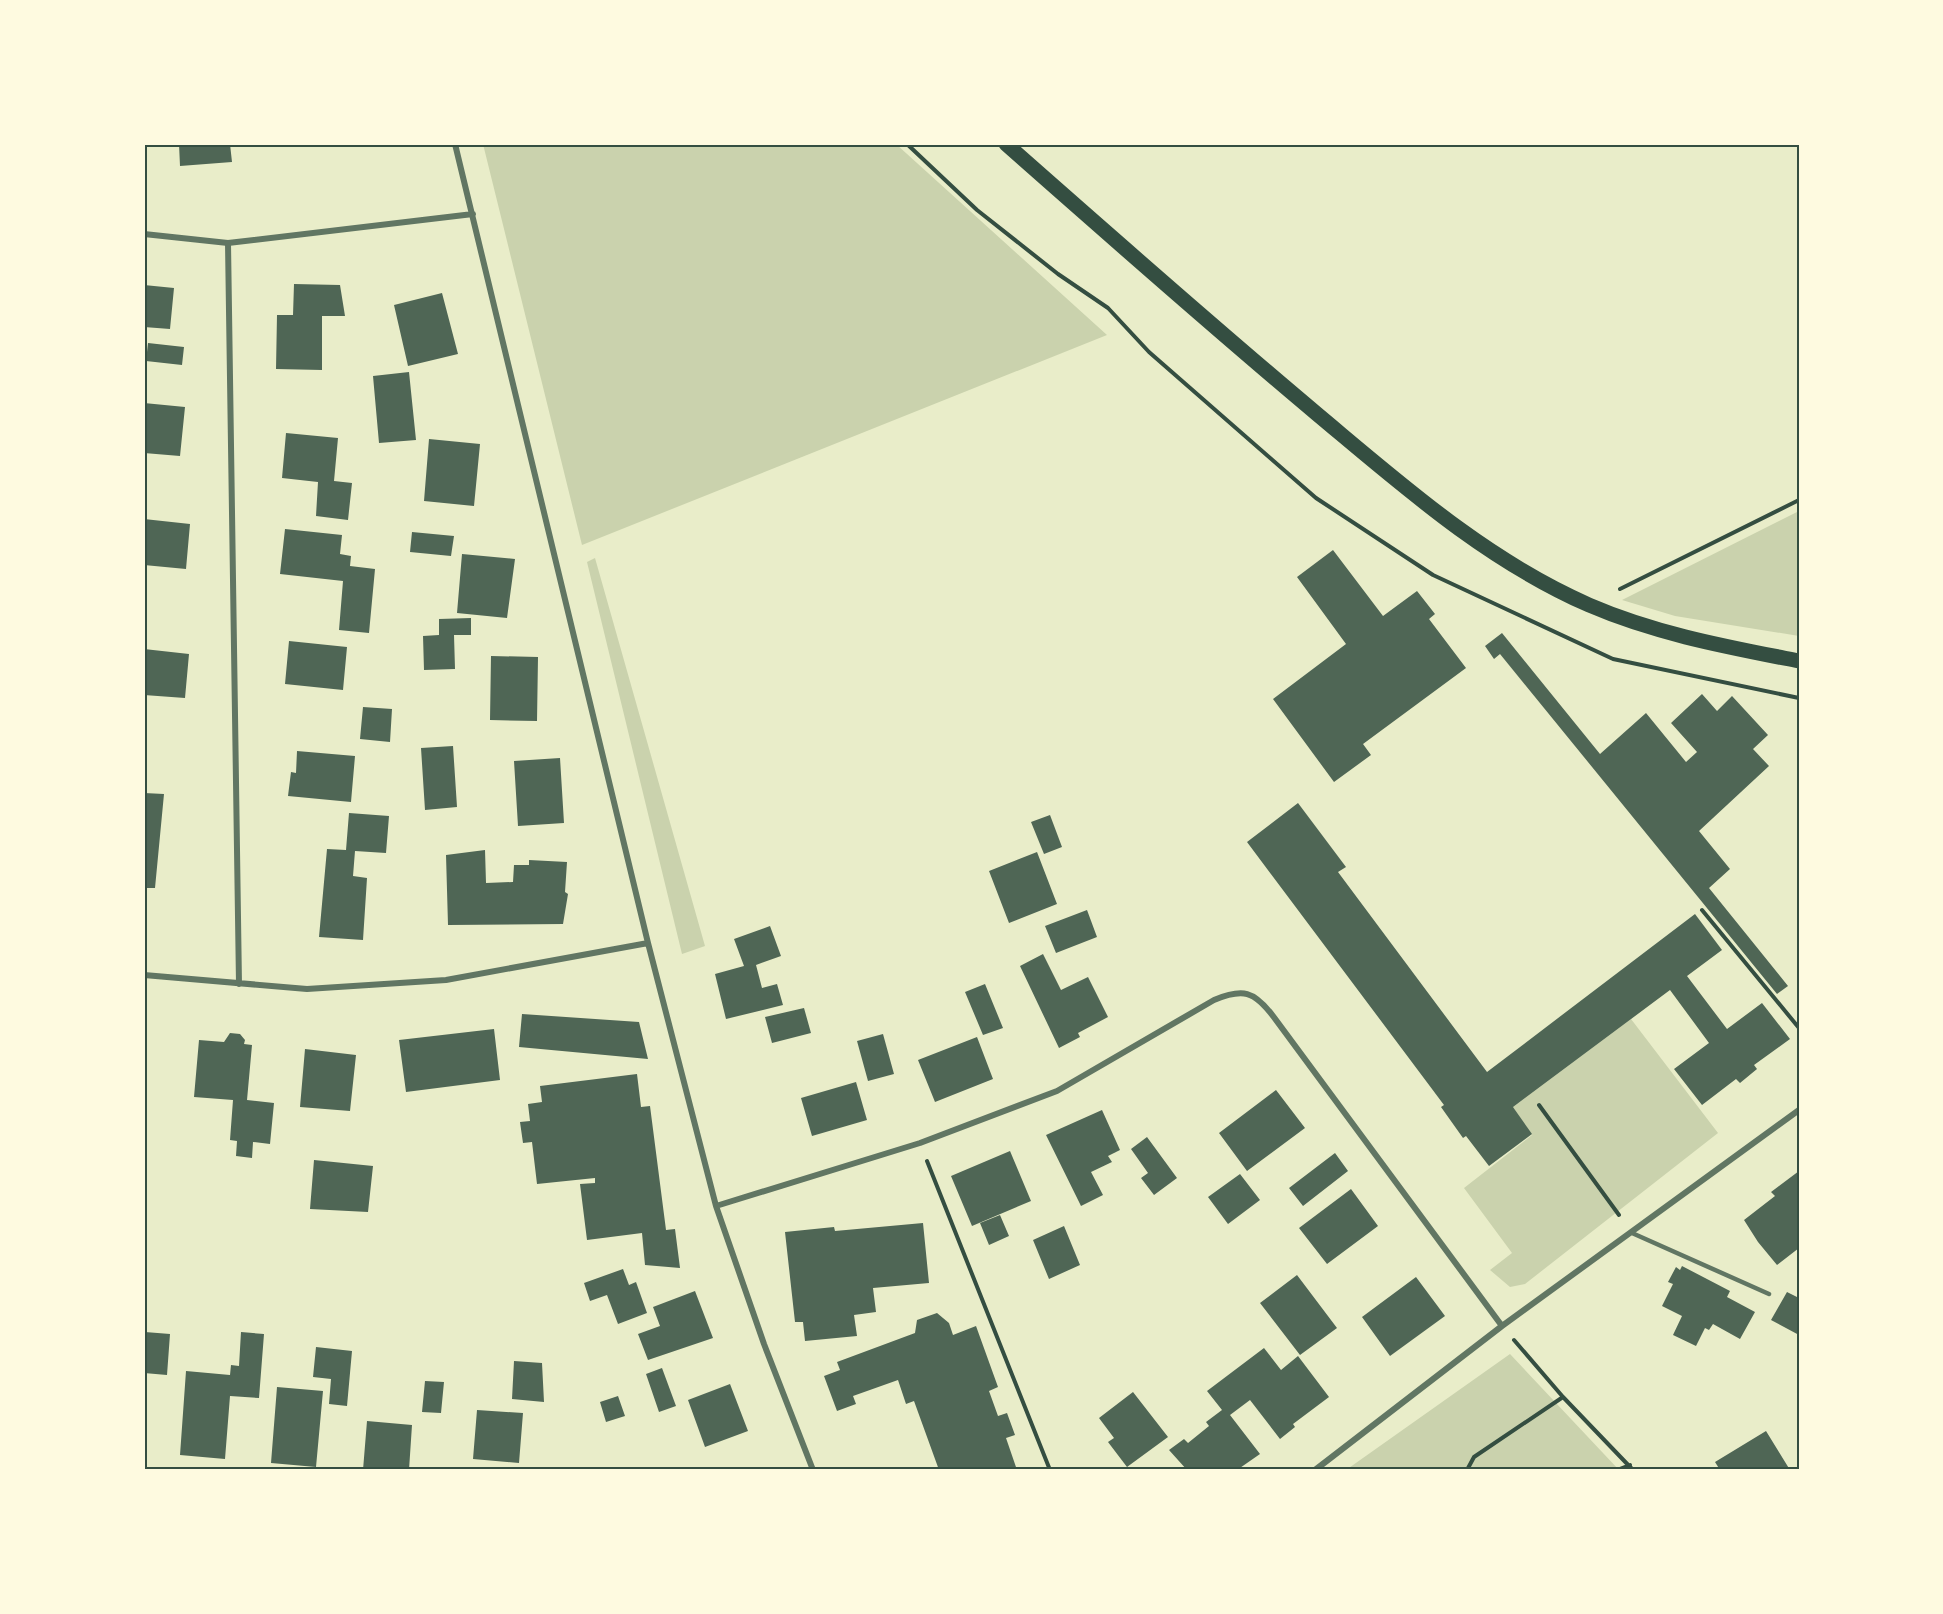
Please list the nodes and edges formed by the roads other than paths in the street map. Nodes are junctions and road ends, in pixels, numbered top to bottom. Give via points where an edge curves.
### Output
1 (455, 144) edge
2 (1006, 144) edge
3 (473, 214) junction
4 (144, 234) edge
5 (228, 243) junction
6 (1799, 661) edge
7 (648, 943) junction
8 (144, 975) edge
9 (239, 984) junction
10 (1799, 1110) edge
11 (716, 1206) junction
12 (1632, 1233) junction
13 (1769, 1294) dead end
14 (1502, 1326) junction
15 (813, 1470) edge
16 (1315, 1470) edge

1 - 3 street
2 - 6 main road via 1242,351 1422,502 1487,549 1588,605 1643,625
3 - 5 street
3 - 7 street
4 - 5 street
5 - 9 street
7 - 9 street via 446,980 307,989
7 - 11 street
8 - 9 street
10 - 12 street
11 - 14 street via 920,1143 1057,1091 1214,1000 1230,993 1244,993 1258,998 1266,1007
11 - 15 street
12 - 13 lane
12 - 14 street
14 - 16 street

